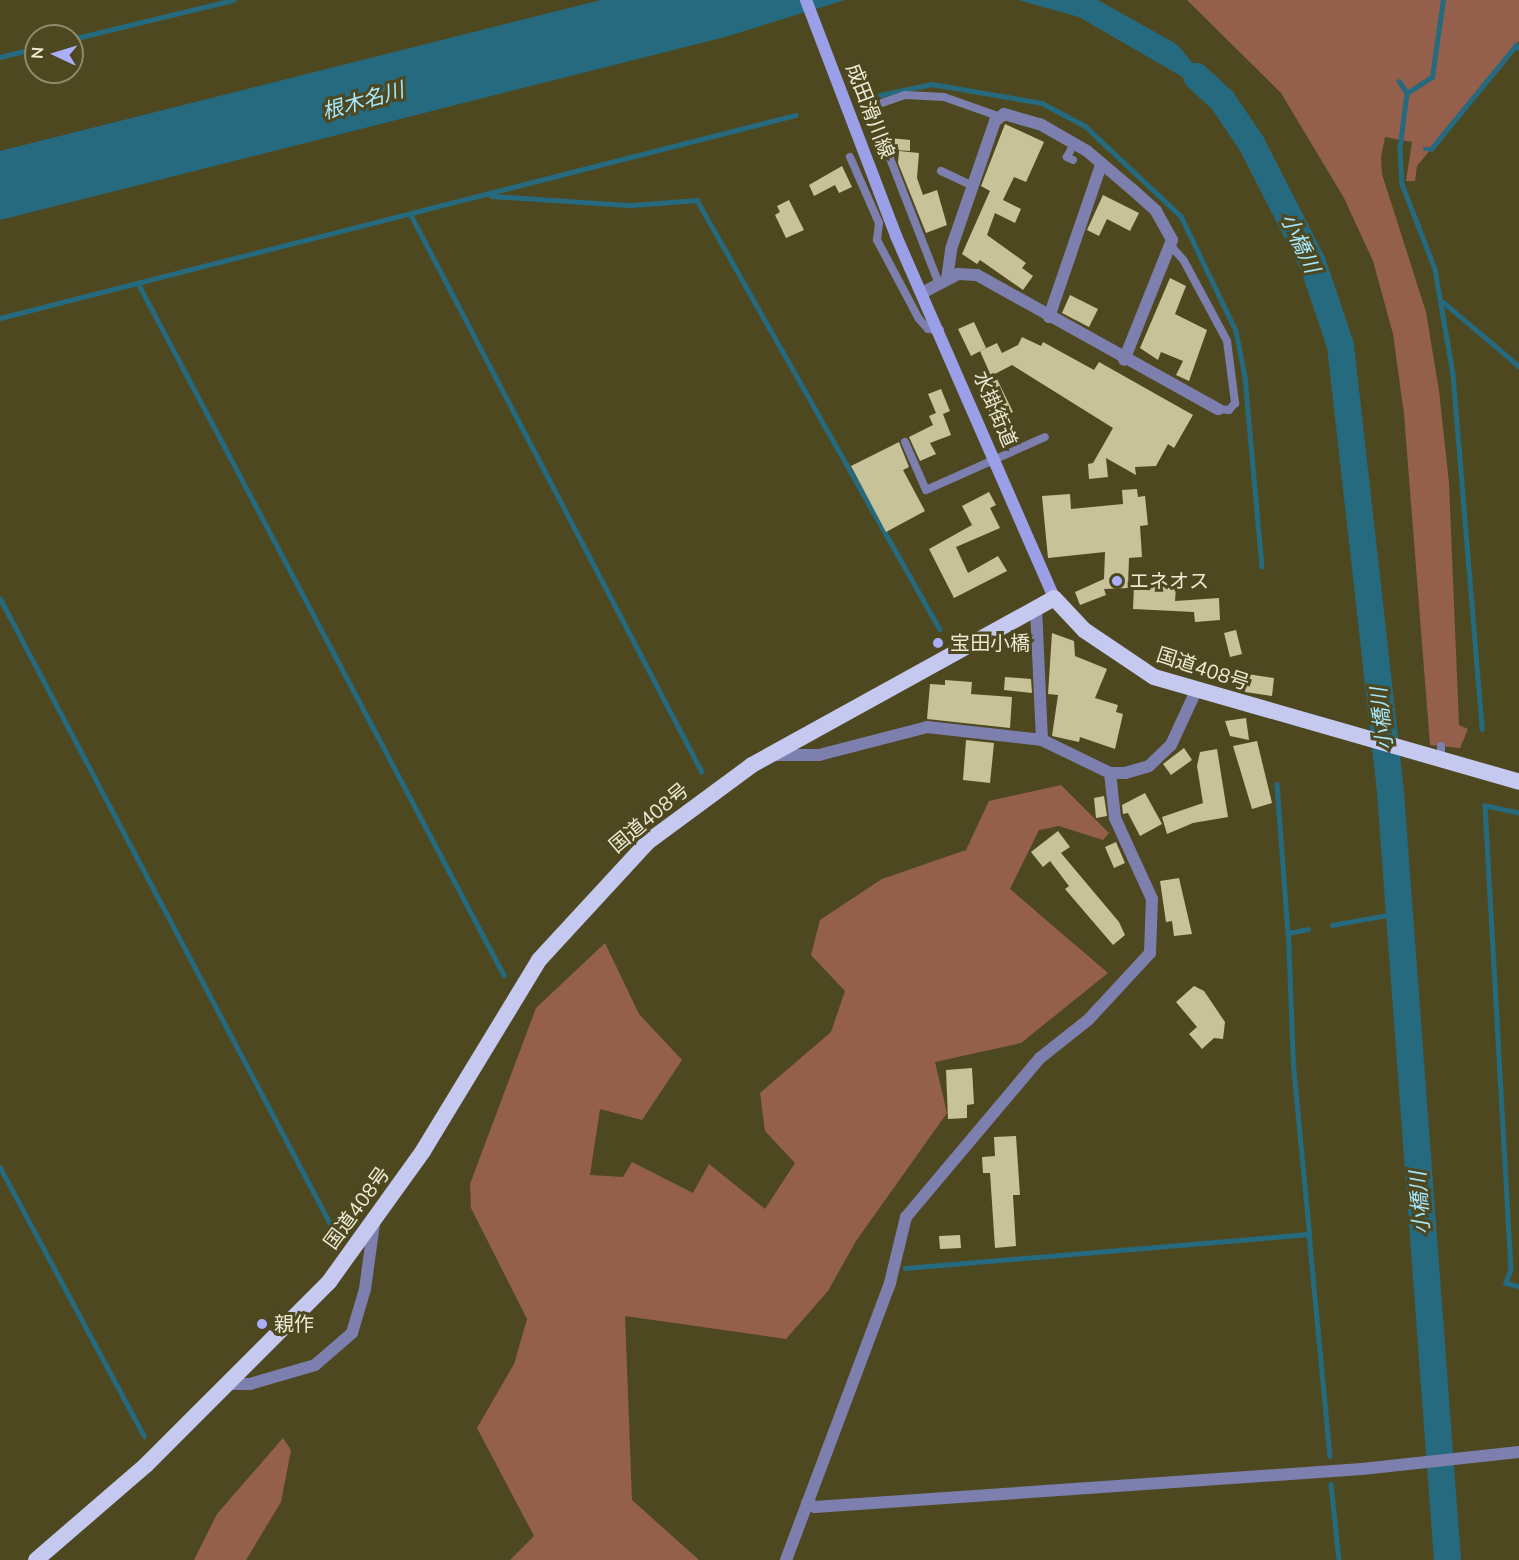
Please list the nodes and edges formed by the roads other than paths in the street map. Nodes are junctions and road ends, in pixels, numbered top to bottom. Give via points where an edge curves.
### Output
1 (806, 0) edge
2 (998, 116) junction
3 (1074, 142) junction
4 (850, 157) dead end
5 (1073, 160) dead end
6 (1101, 165) junction
7 (941, 171) dead end
8 (973, 186) junction
9 (896, 236) joint
10 (1172, 247) junction
11 (943, 282) junction
12 (922, 293) junction
13 (1048, 316) junction
14 (941, 330) junction
15 (1124, 360) junction
16 (1218, 409) joint
17 (1045, 437) dead end
18 (905, 442) dead end
19 (994, 459) junction
20 (1054, 598) junction
21 (1036, 608) junction
22 (1196, 691) junction
23 (1042, 740) junction
24 (770, 755) junction
25 (1110, 773) junction
26 (1519, 782) edge
27 (374, 1222) junction
28 (229, 1384) junction
29 (1519, 1452) edge
30 (807, 1503) junction
31 (36, 1560) edge
32 (786, 1560) edge

1 - 9 main road, 成田滑川線
2 - 3 street via 1018,116
2 - 8 street
2 - 11 lane via 944,97 905,95 870,107
3 - 5 lane via 1067,158
3 - 6 street
4 - 14 lane via 879,223 877,240 919,319 928,329
6 - 10 street via 1156,212 1170,234
6 - 13 street
7 - 8 lane
8 - 11 street
9 - 12 main road, 水掛街道
10 - 15 street
10 - 16 lane via 1184,261 1227,341 1235,403 1229,410
11 - 12 street
11 - 13 street via 958,274 977,275
12 - 14 main road, 水掛街道
13 - 15 street
14 - 19 main road, 水掛街道
15 - 16 street
17 - 19 lane
18 - 19 lane via 926,490
19 - 20 main road, 水掛街道
20 - 21 highway, 国道408号
20 - 22 highway, 国道408号 via 1084,630 1134,667
21 - 23 street
21 - 24 highway, 国道408号
22 - 25 street via 1183,724 1164,752 1149,766
22 - 26 highway, 国道408号 via 1441,753
23 - 24 street via 927,727 819,755
23 - 25 street
24 - 27 highway, 国道408号 via 649,841 570,921 539,960
25 - 30 street via 1115,818 1152,899 1150,953 1088,1020 1040,1058 906,1218 890,1283
27 - 28 highway, 国道408号 via 329,1281
27 - 28 street via 365,1289 352,1333 315,1365 250,1384
28 - 31 highway, 国道408号 via 146,1465
29 - 30 street via 1362,1469 815,1507
30 - 32 street

